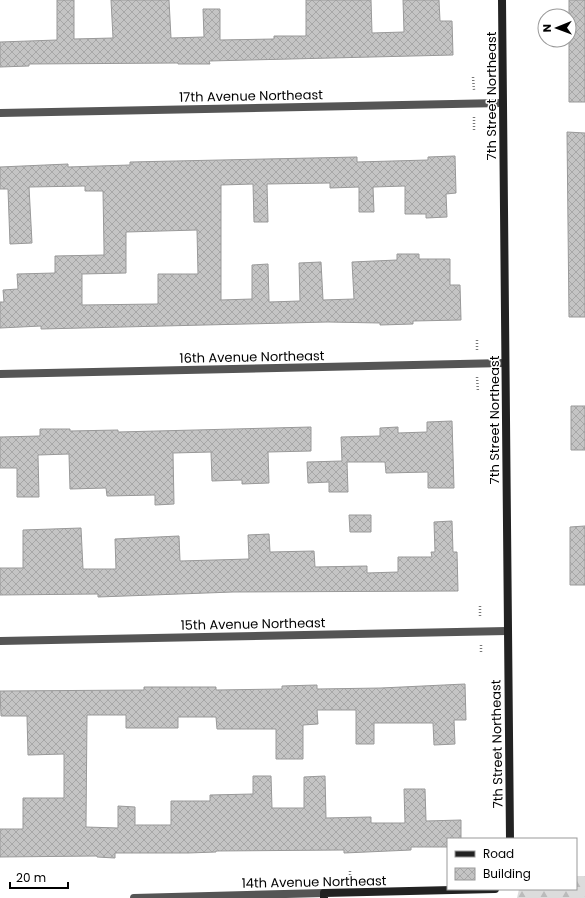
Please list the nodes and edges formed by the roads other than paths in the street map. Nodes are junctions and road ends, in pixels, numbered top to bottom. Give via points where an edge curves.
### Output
1 (502, 0) edge
2 (502, 103) junction
3 (0, 113) edge
4 (505, 363) junction
5 (0, 374) edge
6 (507, 631) junction
7 (0, 641) edge
8 (510, 838) edge
9 (471, 890) edge
10 (324, 896) edge
11 (134, 898) edge

1 - 2 street, 7th Street Northeast
2 - 3 street, 17th Avenue Northeast
2 - 4 street, 7th Street Northeast
4 - 5 street, 16th Avenue Northeast
4 - 6 street, 7th Street Northeast
6 - 7 street, 15th Avenue Northeast
6 - 8 street, 7th Street Northeast
9 - 10 street, 14th Avenue Northeast
10 - 11 street, 14th Avenue Northeast

